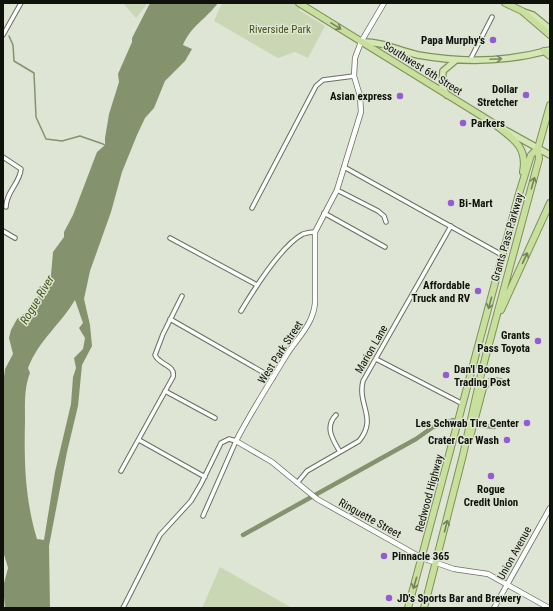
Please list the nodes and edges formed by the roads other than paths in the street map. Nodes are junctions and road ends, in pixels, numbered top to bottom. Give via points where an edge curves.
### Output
1 (21, 3) edge
2 (299, 3) edge
3 (384, 3) edge
4 (505, 3) edge
5 (522, 11) junction
6 (492, 17) dead end
7 (550, 30) edge
8 (3, 35) edge
9 (550, 35) edge
10 (361, 42) junction
11 (547, 51) edge
12 (550, 56) edge
13 (456, 60) junction
14 (470, 60) junction
15 (354, 76) junction
16 (447, 95) junction
17 (550, 105) edge
18 (493, 124) junction
19 (538, 148) junction
20 (550, 155) edge
21 (3, 157) edge
22 (344, 167) junction
23 (337, 190) junction
24 (518, 198) junction
25 (550, 203) edge
26 (6, 207) dead end
27 (252, 208) dead end
28 (324, 213) junction
29 (386, 222) dead end
30 (451, 226) junction
31 (3, 231) edge
32 (315, 232) junction
33 (16, 238) dead end
34 (170, 238) dead end
35 (385, 246) dead end
36 (502, 255) junction
37 (257, 285) junction
38 (182, 296) dead end
39 (241, 311) dead end
40 (170, 319) junction
41 (492, 332) junction
42 (376, 359) junction
43 (273, 378) junction
44 (500, 382) dead end
45 (165, 391) junction
46 (463, 404) junction
47 (336, 415) dead end
48 (216, 418) dead end
49 (139, 440) junction
50 (236, 441) junction
51 (340, 452) junction
52 (463, 455) junction
53 (122, 471) dead end
54 (205, 477) junction
55 (297, 483) junction
56 (550, 508) edge
57 (203, 516) dead end
58 (422, 558) junction
59 (437, 564) junction
60 (507, 584) junction
61 (123, 608) edge
62 (408, 608) edge
63 (424, 608) edge
64 (494, 608) edge
65 (550, 608) edge

1 - 8 street
2 -> 10 highway, Southwest 6th Street
3 - 10 street, West Park Street
4 - 5 highway
5 - 7 main road via 533,15
5 - 9 highway
6 - 14 street
10 - 13 main road via 374,41 411,53
10 - 15 street, West Park Street via 355,58
10 - 16 highway, Southwest 6th Street
11 - 12 highway
14 -> 11 main road via 518,57
13 - 14 main road
13 - 16 main road via 447,66 441,78
15 - 22 street, West Park Street via 360,96 361,112
15 - 27 street via 323,80 316,86
16 - 18 highway, Southwest 6th Street
17 - 19 highway, Grants Pass Parkway
18 - 19 main road, Southwest 6th Street
18 - 24 highway via 518,144 523,154 524,165
19 - 20 main road, Southwest 6th Street
19 - 24 highway, Grants Pass Parkway via 531,155
41 -> 19 highway, Grants Pass Parkway via 539,159
21 - 26 street via 21,169 8,196
22 - 23 street, West Park Street
22 - 30 street
23 - 28 street, West Park Street
23 - 29 street via 378,211
24 - 36 highway, Redwood Highway
41 -> 25 highway
28 - 32 street, West Park Street
28 - 35 street
30 - 36 street
30 - 42 street, Marion Lane
31 - 33 street
32 - 37 street via 303,234 297,239
32 - 43 street, West Park Street via 313,314 308,326
34 - 37 street
36 -> 46 highway, Redwood Highway
37 - 39 street
38 - 40 street
40 - 43 street
40 - 45 street via 155,355 173,371 173,377
41 - 52 highway
42 - 46 street
42 - 51 street, Marion Lane via 362,386 368,420 365,434 359,441
43 - 50 street, West Park Street
44 - 52 highway via 493,380 482,388 472,434
45 - 48 street
45 - 49 street
46 - 58 highway, Redwood Highway
47 - 51 street via 331,421 330,429
49 - 53 street
49 - 54 street
50 - 54 street via 229,439 221,443
50 - 55 street, Ringuette Street via 272,462
50 - 57 street
51 - 55 street, Marion Lane via 307,471
59 -> 52 highway
54 - 61 street via 191,501 160,535
55 - 58 street, Ringuette Street via 323,503
56 - 60 street, Union Avenue
58 - 59 street, Ringuette Street
58 -> 62 highway, Redwood Highway
59 - 60 street, Ringuette Street via 488,574
59 - 63 highway
60 - 64 street, Union Avenue
60 - 65 street, Ringuette Street

